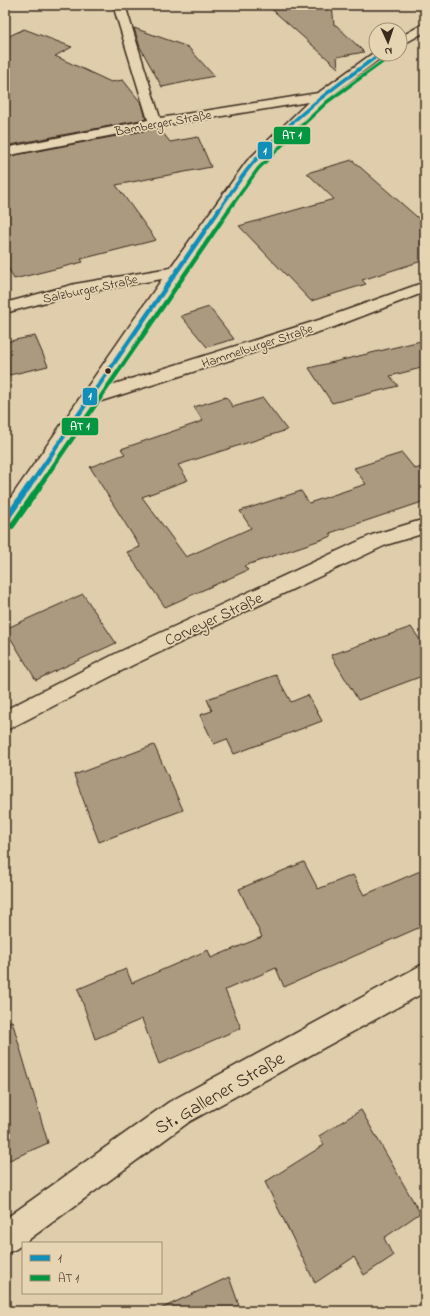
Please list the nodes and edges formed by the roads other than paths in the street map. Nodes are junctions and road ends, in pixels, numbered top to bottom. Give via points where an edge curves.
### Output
1 (119, 5) edge
2 (425, 27) edge
3 (408, 37) edge
4 (369, 62) edge
5 (322, 96) junction
6 (155, 123) junction
7 (5, 152) edge
8 (175, 272) junction
9 (425, 287) edge
10 (5, 308) edge
11 (88, 399) junction
12 (5, 521) edge
13 (425, 526) edge
14 (5, 721) edge
15 (425, 977) edge
16 (5, 1238) edge

1 - 6 street
2 - 3 street
4 - 5 street
5 - 6 street, Bamberger Straße
5 - 8 street via 252,164
6 - 7 street, Bamberger Straße
8 - 10 street, Salzburger Straße via 75,289
8 - 11 street
9 - 11 street, Hammelburger Straße via 328,323
11 - 12 street
13 - 14 street, Corveyer Straße via 379,540 125,659
15 - 16 street, St. Gallener Straße via 179,1112

